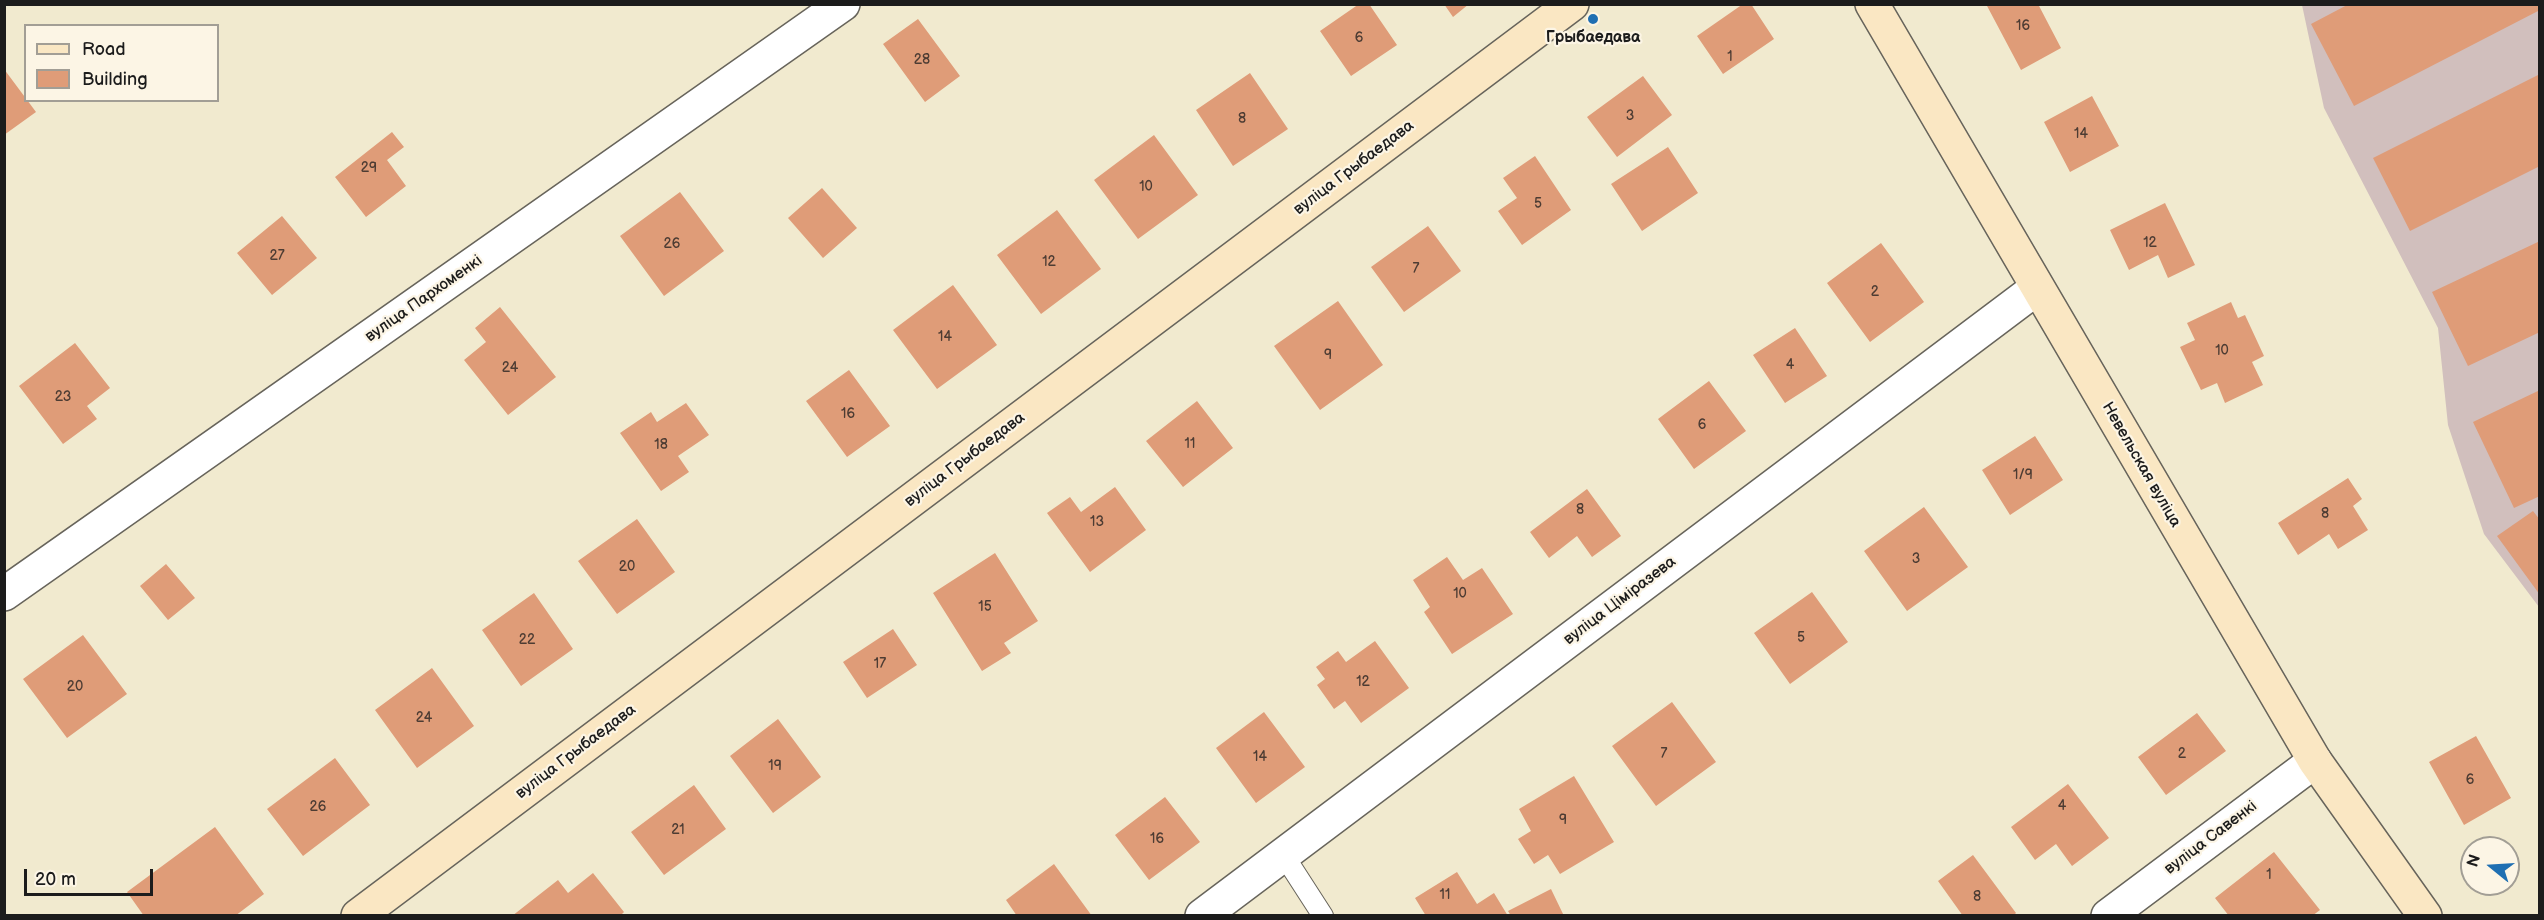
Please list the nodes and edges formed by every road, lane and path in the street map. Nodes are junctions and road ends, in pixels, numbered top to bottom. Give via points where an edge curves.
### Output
1 (843, 4) edge
2 (1572, 4) edge
3 (1872, 4) edge
4 (2037, 288) junction
5 (4, 594) edge
6 (2315, 761) junction
7 (1283, 854) junction
8 (358, 915) edge
9 (1202, 915) edge
10 (1323, 915) edge
11 (2108, 915) edge
12 (2425, 915) edge

1 - 5 street, вуліца Пархоменкі
2 - 8 street, вуліца Грыбаедава
3 - 4 street, Невельская вуліца
4 - 6 street, Невельская вуліца
4 - 7 street, вуліца Ціміразева
6 - 11 street, вуліца Савенкі
6 - 12 street, Невельская вуліца
7 - 9 street, вуліца Ціміразева
7 - 10 lane

